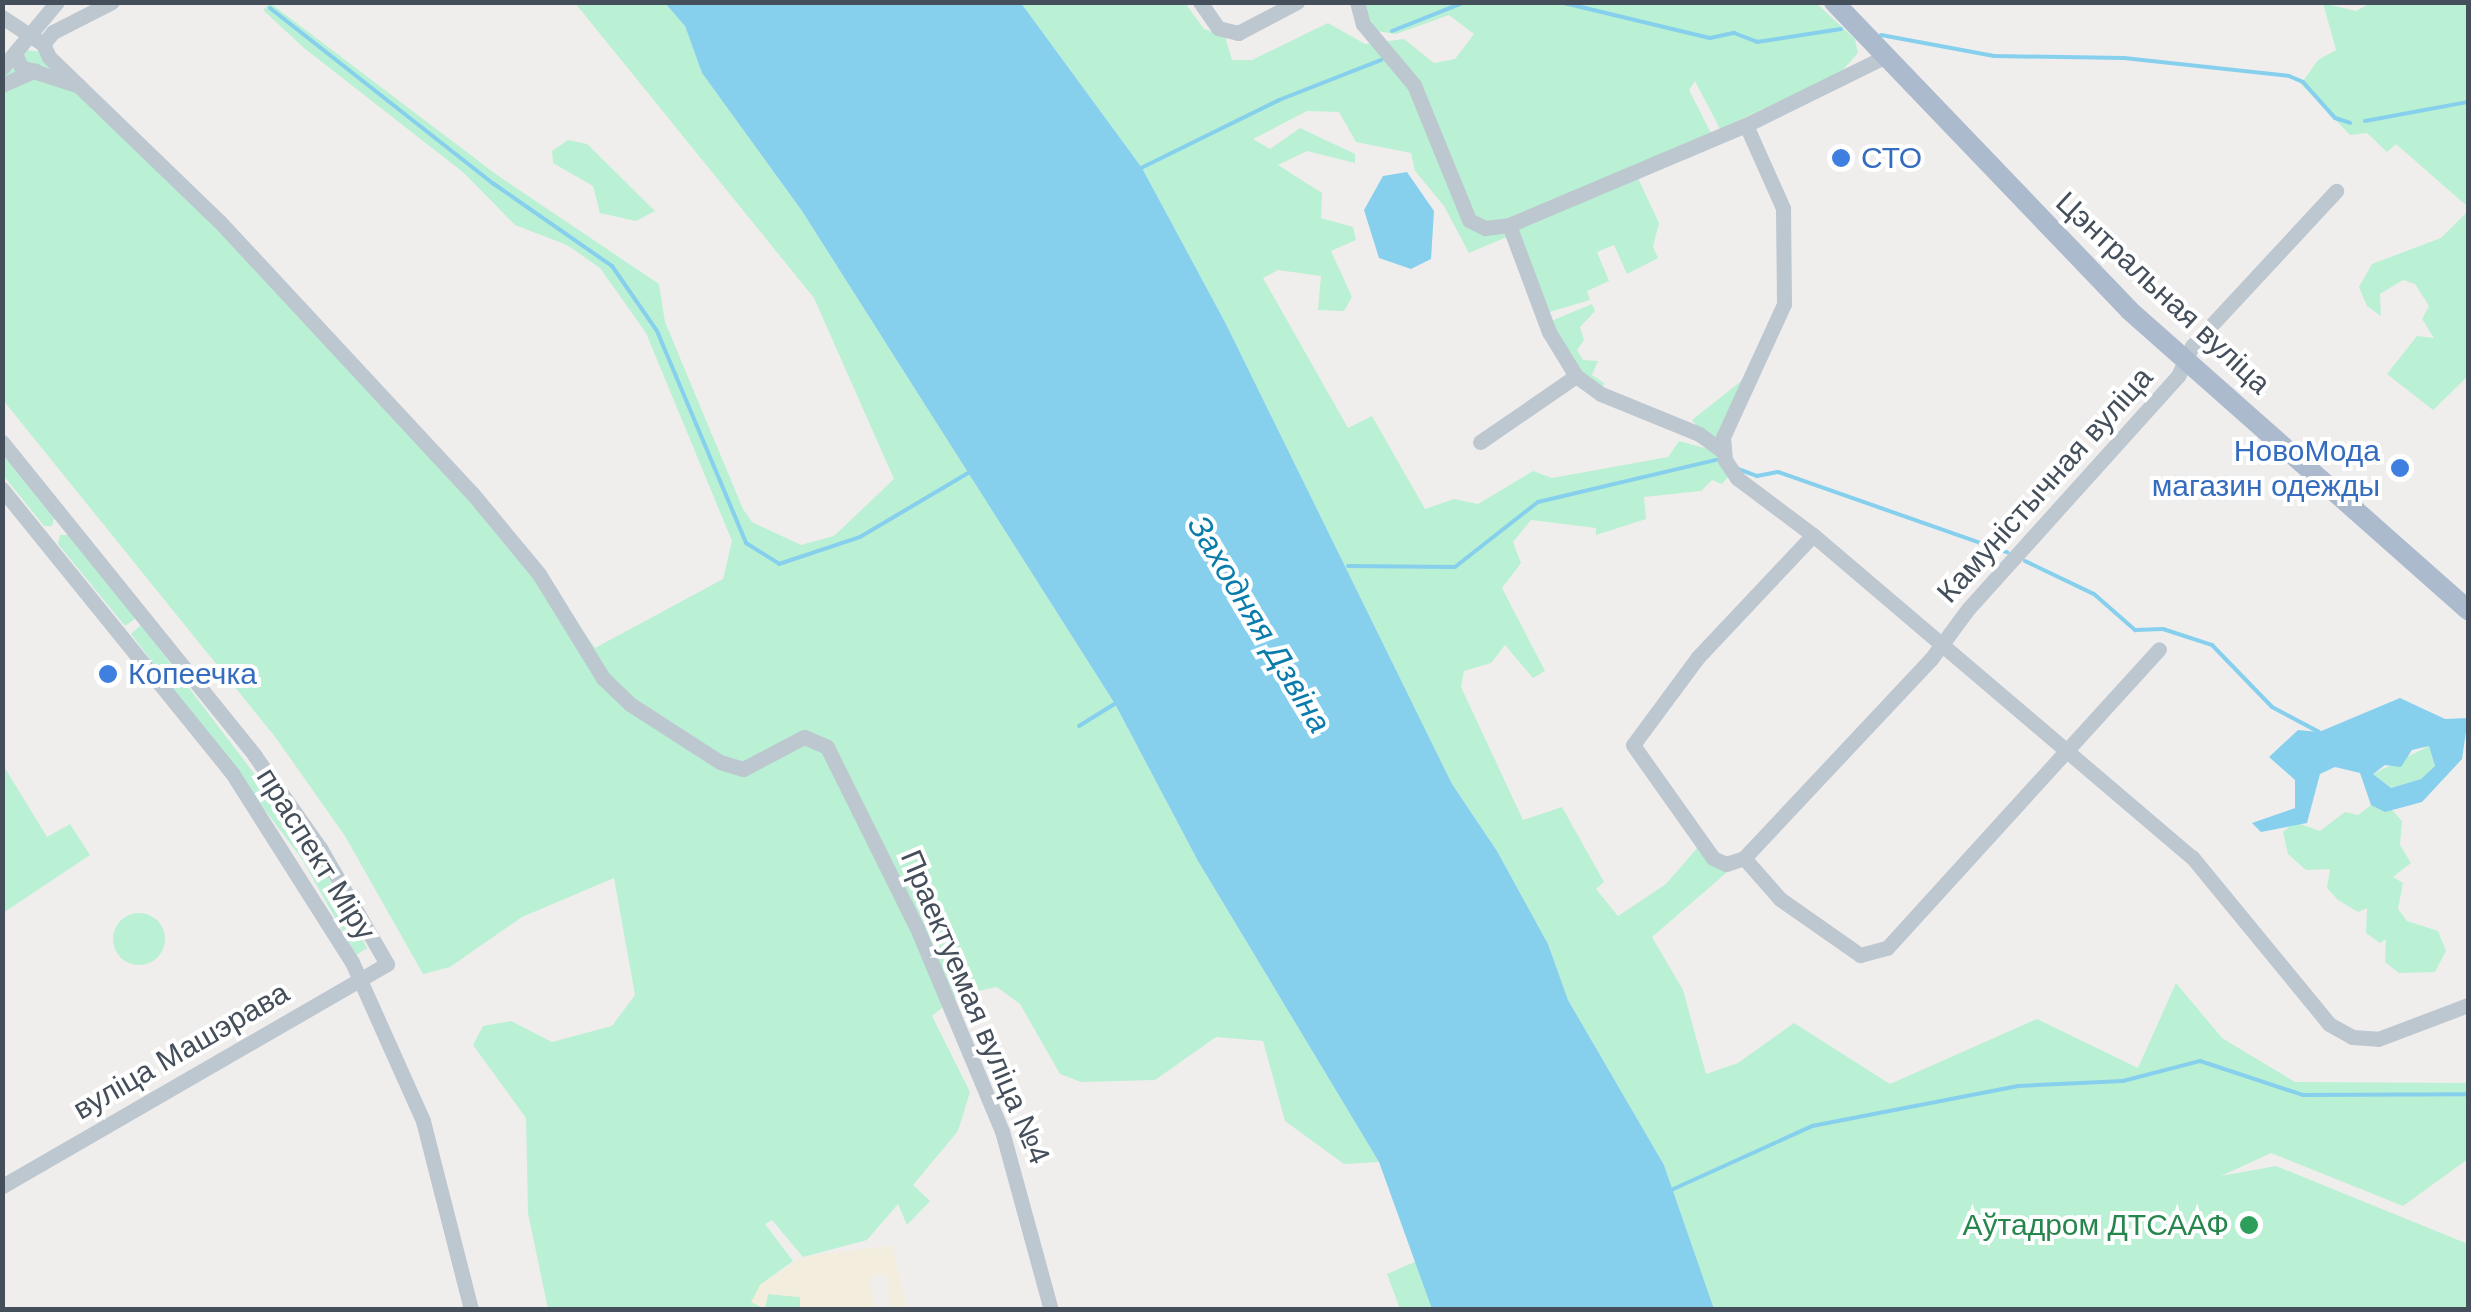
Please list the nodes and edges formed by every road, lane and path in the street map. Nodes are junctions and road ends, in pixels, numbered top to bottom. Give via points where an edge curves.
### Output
1 (58, 2) edge
2 (112, 2) edge
3 (1200, 2) edge
4 (1297, 2) edge
5 (1357, 2) edge
6 (1834, 2) edge
7 (2, 17) edge
8 (42, 46) junction
9 (15, 53) junction
10 (1886, 56) junction
11 (2, 68) edge
12 (31, 71) junction
13 (2, 85) edge
14 (81, 87) junction
15 (1746, 125) junction
16 (2336, 191) dead end
17 (1509, 225) junction
18 (2186, 360) junction
19 (1576, 376) junction
20 (2, 442) edge
21 (1480, 442) dead end
22 (1722, 451) junction
23 (2, 489) edge
24 (67, 522) junction
25 (1813, 535) junction
26 (44, 540) junction
27 (2468, 610) edge
28 (1942, 644) junction
29 (2159, 649) dead end
30 (2062, 748) junction
31 (1744, 858) junction
32 (387, 964) joint
33 (362, 979) junction
34 (2468, 1004) edge
35 (2, 1186) edge
36 (471, 1310) edge
37 (1051, 1310) edge

1 - 8 street
2 - 8 street via 53,32
3 - 4 street via 1218,28 1238,32
5 - 17 street via 1363,24 1414,85 1468,220 1485,228
6 - 10 main road, Цэнтральная вуліца
7 - 8 street
8 - 9 street
8 - 12 street
8 - 14 street
9 - 11 street
9 - 12 street
10 - 15 street
10 - 18 main road, Цэнтральная вуліца via 2090,272
12 - 13 street
12 - 14 street
14 - 37 street, Праектуемая вуліца №4 via 220,222 472,493 539,574 604,678 630,704 720,762 743,769 793,740 816,739 827,747 885,859 995,1113 1033,1226
15 - 17 street
15 - 22 street via 1782,208 1784,304
16 - 18 street, Камуністычная вуліца
17 - 19 street via 1549,332
18 - 27 main road, Цэнтральная вуліца
18 - 28 street, Камуністычная вуліца
19 - 21 street
19 - 22 street via 1600,394 1699,434
20 - 24 street, праспект Міру
22 - 25 street, Камуністычная вуліца via 1737,478
23 - 26 street, праспект Міру
24 - 26 street
24 - 32 street, праспект Міру via 255,756 320,848
25 - 28 street, Камуністычная вуліца
25 - 31 street via 1698,657 1634,740 1712,858 1726,864
26 - 33 street, праспект Міру via 232,772
28 - 30 street, Камуністычная вуліца
28 - 31 street, Камуністычная вуліца
29 - 30 street
30 - 31 street via 1880,953 1860,955 1780,899
30 - 34 street, Камуністычная вуліца via 2192,857 2338,1031 2361,1040 2396,1036
32 - 33 street, вуліца Машэрава
33 - 35 street, вуліца Машэрава
33 - 36 street, праспект Міру via 422,1121

